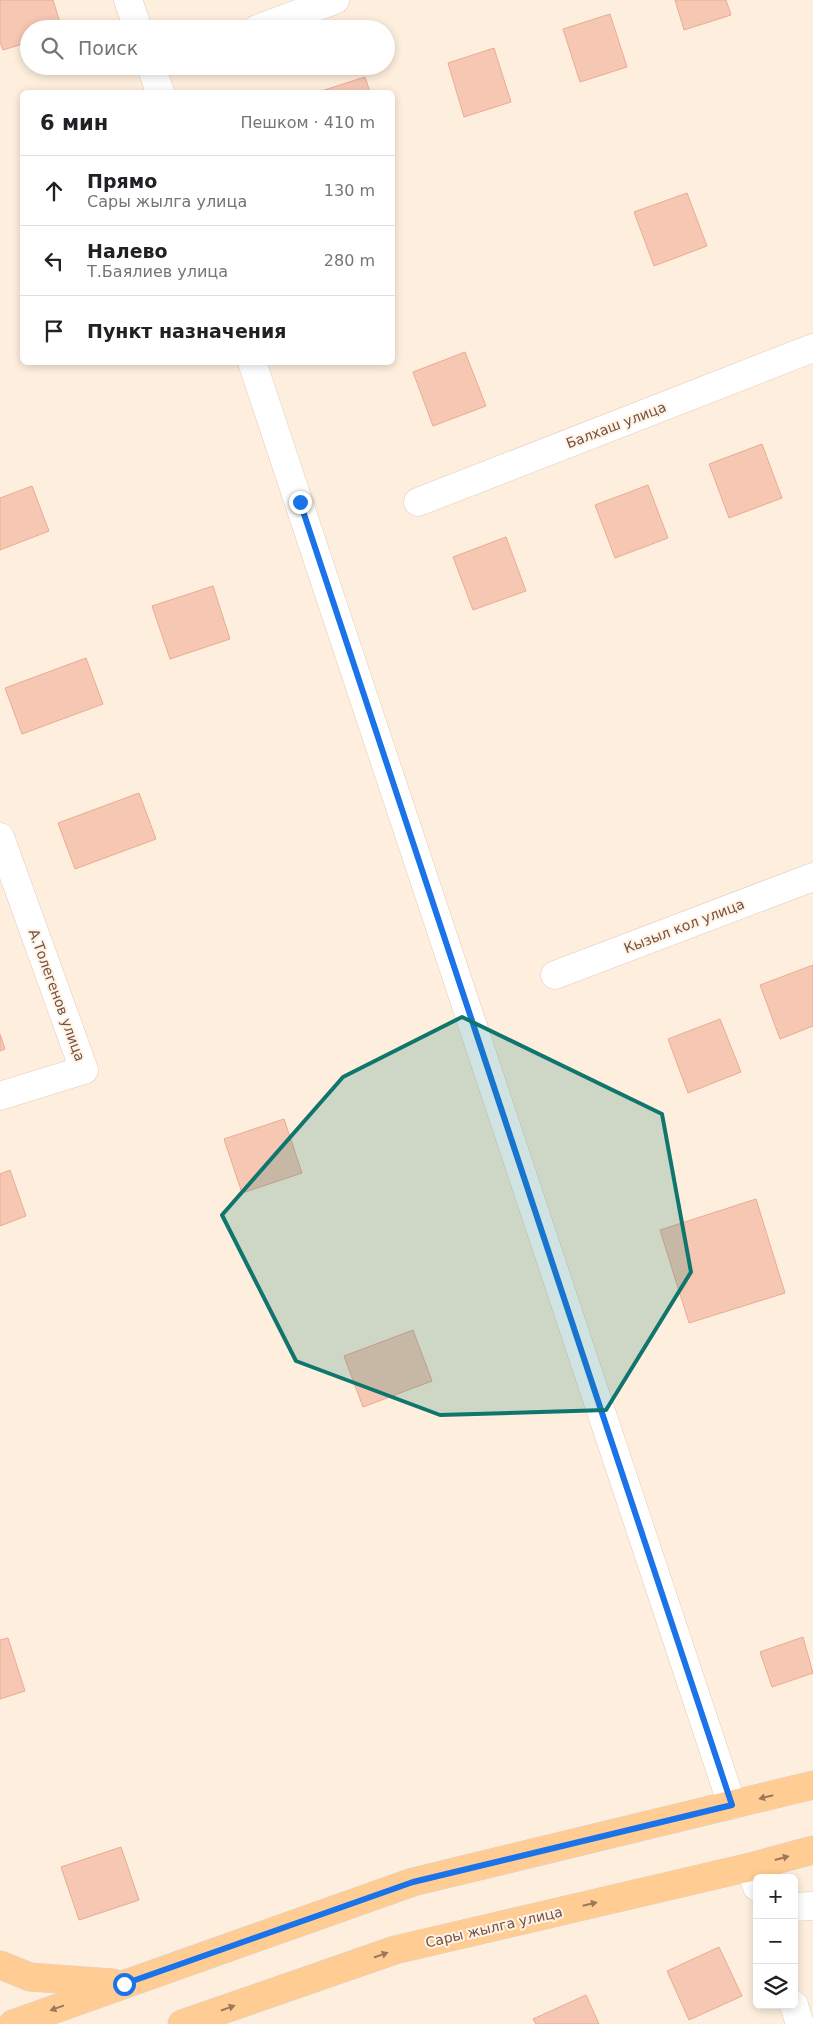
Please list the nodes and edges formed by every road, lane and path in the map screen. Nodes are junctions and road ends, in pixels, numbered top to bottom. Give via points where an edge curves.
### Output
1 (128, 0) edge
2 (335, 0) edge
3 (135, 20) edge
4 (281, 20) edge
5 (154, 75) edge
6 (159, 90) edge
7 (813, 348) edge
8 (253, 365) edge
9 (418, 502) dead end
10 (0, 837) edge
11 (813, 877) edge
12 (555, 975) dead end
13 (0, 1096) edge
14 (813, 1785) edge
15 (732, 1805) junction
16 (813, 1850) edge
17 (761, 1874) edge
18 (753, 1877) edge
19 (813, 1906) edge
20 (798, 1907) edge
21 (0, 1965) edge
22 (124, 1984) junction
23 (795, 2009) edge
24 (189, 2022) edge
25 (13, 2024) edge
26 (800, 2024) edge

1 - 3 street
2 - 4 street
5 - 6 street
7 - 9 street, Балхаш улица
8 - 15 street
10 - 13 street, А.Толегенов улица via 84,1070
11 - 12 street, Кызыл кол улица
14 -> 15 main road
15 - 22 main road via 413,1882
17 -> 16 main road, Сары жылга улица
24 -> 18 main road, Сары жылга улица via 395,1950
19 - 20 street
21 - 22 main road via 30,1977
22 -> 25 main road
23 - 26 street

